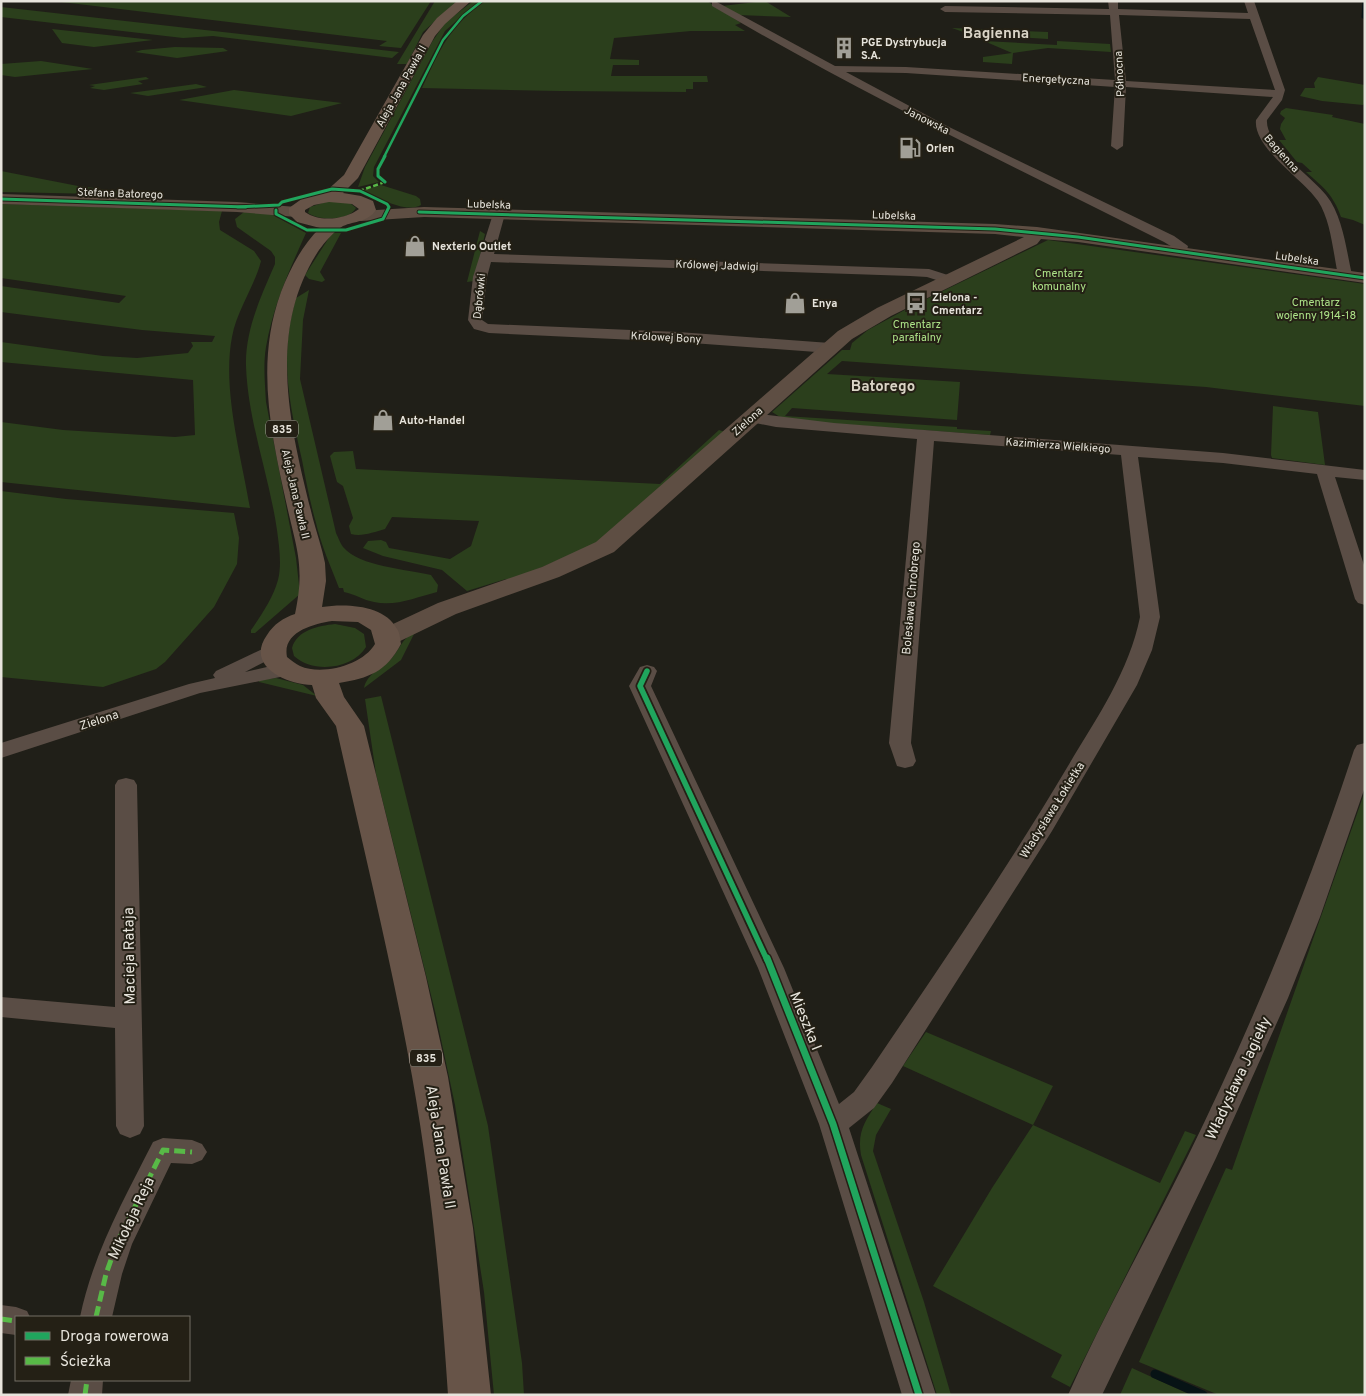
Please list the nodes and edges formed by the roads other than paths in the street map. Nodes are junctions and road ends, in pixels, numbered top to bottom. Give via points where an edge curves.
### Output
1 (1249, 1) edge
2 (465, 2) edge
3 (715, 4) dead end
4 (1010, 6) edge
5 (1114, 6) edge
6 (945, 10) dead end
7 (1255, 16) junction
8 (833, 70) junction
9 (1122, 83) junction
10 (1280, 94) junction
11 (1117, 146) dead end
12 (350, 178) junction
13 (329, 197) junction
14 (351, 198) junction
15 (1, 199) edge
16 (364, 210) junction
17 (303, 213) junction
18 (499, 214) junction
19 (338, 222) junction
20 (1144, 226) junction
21 (1037, 232) junction
22 (313, 245) junction
23 (1139, 245) junction
24 (1181, 251) junction
25 (485, 258) junction
26 (1345, 275) junction
27 (1365, 278) edge
28 (949, 280) junction
29 (502, 329) joint
30 (830, 348) junction
31 (752, 418) junction
32 (926, 435) junction
33 (1128, 450) junction
34 (1324, 469) junction
35 (1365, 475) edge
36 (313, 570) junction
37 (1365, 599) edge
38 (345, 613) junction
39 (307, 618) junction
40 (381, 629) junction
41 (278, 659) junction
42 (358, 671) junction
43 (647, 671) dead end
44 (324, 678) junction
45 (350, 726) junction
46 (1365, 750) edge
47 (1, 751) edge
48 (905, 761) dead end
49 (126, 785) dead end
50 (1, 1007) edge
51 (130, 1019) junction
52 (833, 1124) junction
53 (130, 1126) dead end
54 (192, 1152) dead end
55 (96, 1316) edge
56 (1, 1319) edge
57 (15, 1321) edge
58 (87, 1381) edge
59 (85, 1395) edge
60 (470, 1395) edge
61 (919, 1395) edge
62 (1085, 1395) edge

1 - 7 street
2 - 12 main road, Aleja Jana Pawła II via 429,35
3 - 8 street, Janowska
4 - 5 street
4 - 6 street
5 - 7 street
5 - 9 street, Północna
7 - 10 street
8 - 9 street, Energetyczna via 906,70
8 - 20 street, Janowska via 941,127
9 - 10 street, Energetyczna
9 - 11 street, Północna
10 - 26 street, Bagienna via 1263,118 1262,131 1325,203
12 - 13 main road, Aleja Jana Pawła II
12 - 14 main road
13 - 14 main road
13 - 17 main road via 314,200
14 - 16 main road
15 - 17 street, Stefana Batorego via 237,207
16 - 18 street, Lubelska
16 - 19 main road, 835
17 - 19 main road, 835
17 - 22 main road via 312,226
18 - 21 street, Lubelska
18 - 25 street, Dąbrówki
19 - 22 main road, Aleja Jana Pawła II / 835
20 - 23 street
20 - 24 street, Janowska via 1181,246
21 - 23 street, Lubelska
21 - 28 street, Zielona via 1031,240
22 - 36 main road, Aleja Jana Pawła II / 835 via 283,312 275,376 283,433
23 - 24 street, Lubelska
24 - 26 street, Lubelska
25 - 28 street, Królowej Jadwigi via 910,272 929,273
25 - 29 street, Dąbrówki via 475,321 484,328
26 - 27 street, Lubelska
28 - 30 street, Zielona via 866,320
29 - 30 street, Królowej Bony
30 - 31 street, Zielona
31 - 32 street, Kazimierza Wielkiego
31 - 40 street, Zielona via 605,547 581,561
32 - 33 street, Kazimierza Wielkiego
32 - 48 street, Bolesława Chrobrego via 900,743
33 - 34 street, Kazimierza Wielkiego
33 - 52 street, Władysława Łokietka via 1150,618 1139,653 1112,710 1053,812 904,1042 864,1100
34 - 35 street, Kazimierza Wielkiego
34 - 37 street
36 - 38 main road, Aleja Jana Pawła II / 835
36 - 39 main road, Aleja Jana Pawła II / 835
38 - 39 main road
38 - 40 main road via 367,617
39 - 41 main road via 276,640
40 - 42 main road via 387,645 381,656
41 - 44 main road via 301,676
41 - 47 street, Zielona via 273,673 196,688
42 - 44 main road
42 - 45 main road, Aleja Jana Pawła II / 835
43 - 52 street, Mieszka I via 640,686 771,968
44 - 45 main road, Aleja Jana Pawła II / 835 via 330,698
45 - 60 main road, Aleja Jana Pawła II / 835 via 440,1128 456,1241
46 - 62 street, Władysława Jagiełły via 1344,820 1293,955 1240,1079
49 - 51 street, Macieja Rataja
50 - 51 street
51 - 53 street, Macieja Rataja
52 - 61 street, Mieszka I
54 - 55 street, Mikołaja Reja via 163,1150 117,1242
56 - 57 street
58 - 59 street

